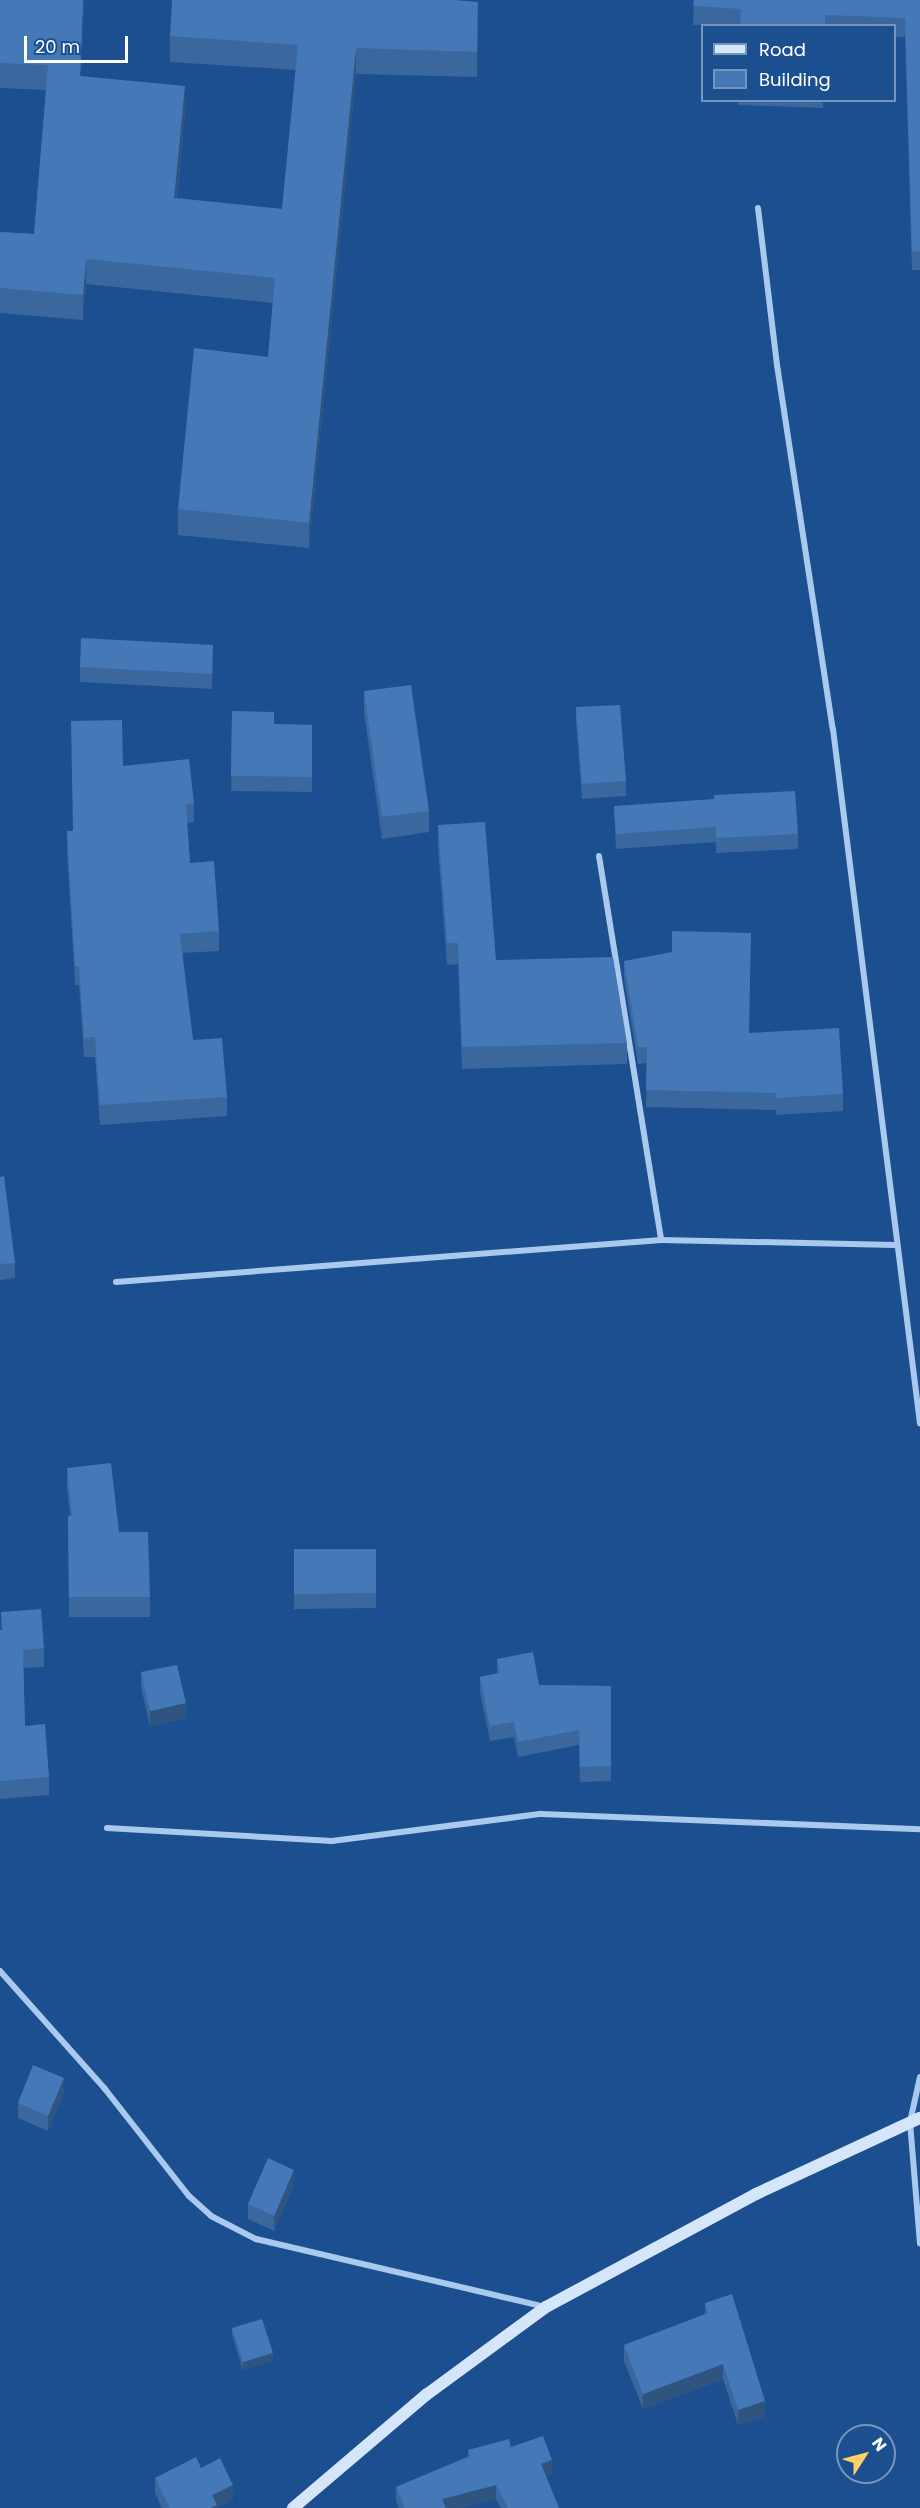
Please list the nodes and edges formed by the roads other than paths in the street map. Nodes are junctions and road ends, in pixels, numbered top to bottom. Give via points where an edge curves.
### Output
1 (758, 208) dead end
2 (599, 856) dead end
3 (661, 1240) junction
4 (896, 1245) junction
5 (116, 1282) dead end
6 (920, 1424) edge
7 (106, 1828) dead end
8 (920, 1829) edge
9 (0, 1971) edge
10 (920, 2077) edge
11 (915, 2120) edge
12 (920, 2244) edge
13 (546, 2307) junction
14 (293, 2508) edge

1 - 4 street via 783,410 833,729
2 - 3 street
3 - 4 street
3 - 5 street
4 - 6 street
7 - 8 street via 332,1841 542,1814
9 - 13 street via 105,2089 189,2196 211,2216 256,2239
10 - 11 street
11 - 12 street
11 - 13 street via 756,2194
13 - 14 street via 426,2395

